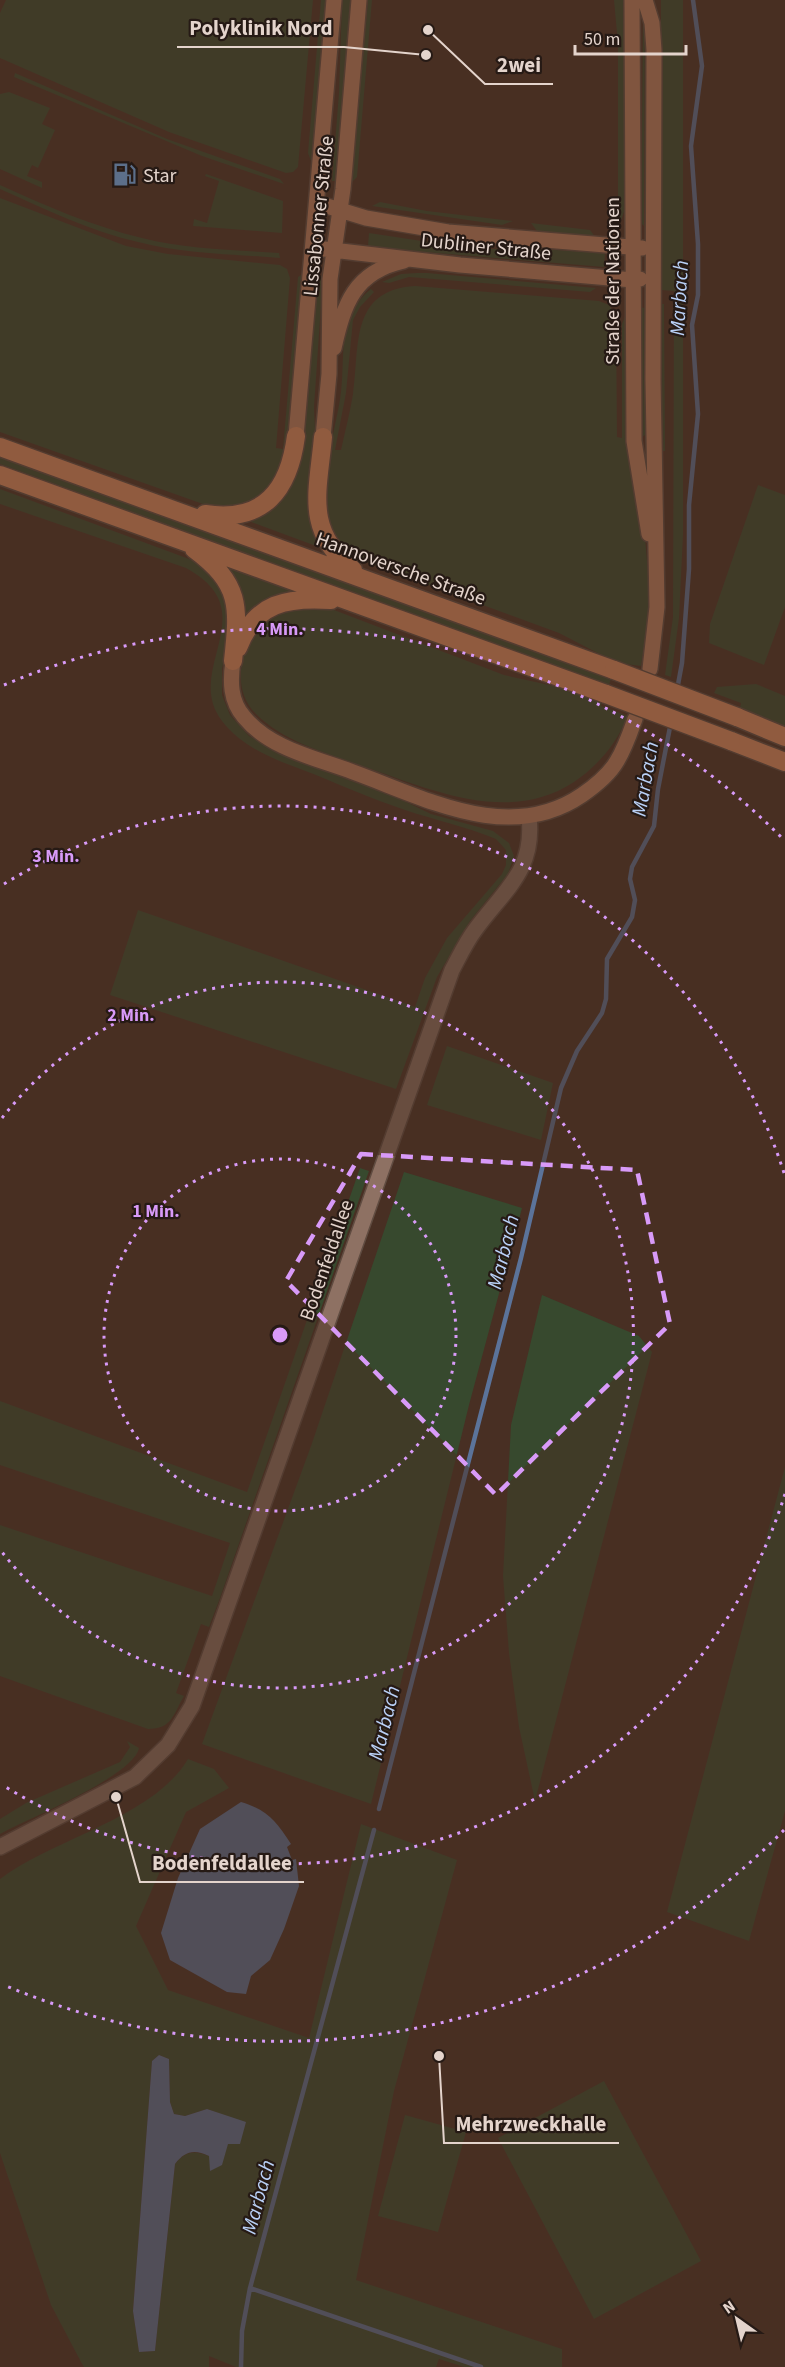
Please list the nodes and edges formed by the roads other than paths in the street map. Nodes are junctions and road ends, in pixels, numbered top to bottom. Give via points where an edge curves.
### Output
1 (334, 0) edge
2 (359, 0) edge
3 (632, 0) edge
4 (645, 0) edge
5 (317, 203) junction
6 (340, 210) junction
7 (632, 247) junction
8 (312, 248) junction
9 (333, 250) junction
10 (415, 260) junction
11 (653, 264) junction
12 (633, 280) junction
13 (329, 374) junction
14 (296, 436) joint
15 (323, 437) joint
16 (0, 447) edge
17 (0, 475) edge
18 (176, 509) junction
19 (166, 534) junction
20 (655, 560) junction
21 (362, 577) junction
22 (354, 601) junction
23 (233, 661) junction
24 (650, 669) dead end
25 (635, 719) dead end
26 (785, 737) edge
27 (785, 762) edge
28 (529, 817) junction
29 (0, 1847) edge

1 - 5 main road, Lissabonner Straße
2 - 6 main road, Lissabonner Straße
3 - 7 main road, Straße der Nationen
4 - 11 main road, Straße der Nationen via 654,50
5 - 6 main road, Dubliner Straße
5 - 8 main road, Lissabonner Straße
6 - 7 main road, Dubliner Straße via 448,232
6 - 9 main road, Lissabonner Straße
7 - 11 main road, Dubliner Straße via 642,248
7 - 12 main road, Straße der Nationen
8 - 9 main road, Dubliner Straße
8 - 14 main road, Lissabonner Straße
9 - 10 main road, Dubliner Straße
9 - 13 main road, Lissabonner Straße
10 - 12 main road, Dubliner Straße
10 - 13 main road via 389,266 353,291 343,308
11 - 12 main road via 648,275
11 - 20 main road, Straße der Nationen
12 - 20 main road, Straße der Nationen via 634,441
13 - 15 main road, Lissabonner Straße
14 - 18 highway via 285,480 258,507 228,516
15 - 21 highway via 317,512 321,531 331,549
16 - 18 highway, Hannoversche Straße
17 - 19 highway
18 - 21 highway, Hannoversche Straße
19 - 22 highway
19 - 23 highway via 209,561 228,581 237,605
20 - 24 main road, Straße der Nationen via 657,607
21 - 26 highway, Hannoversche Straße, bridge
22 - 23 highway via 298,598 274,605 251,624
22 - 27 highway, bridge
23 - 28 main road via 231,682 238,709 278,743 459,811 484,817
25 - 28 main road via 617,761 606,775 571,802
28 - 29 street, Bodenfeldallee via 528,854 518,877 475,930 452,970 192,1706 168,1745 135,1777

